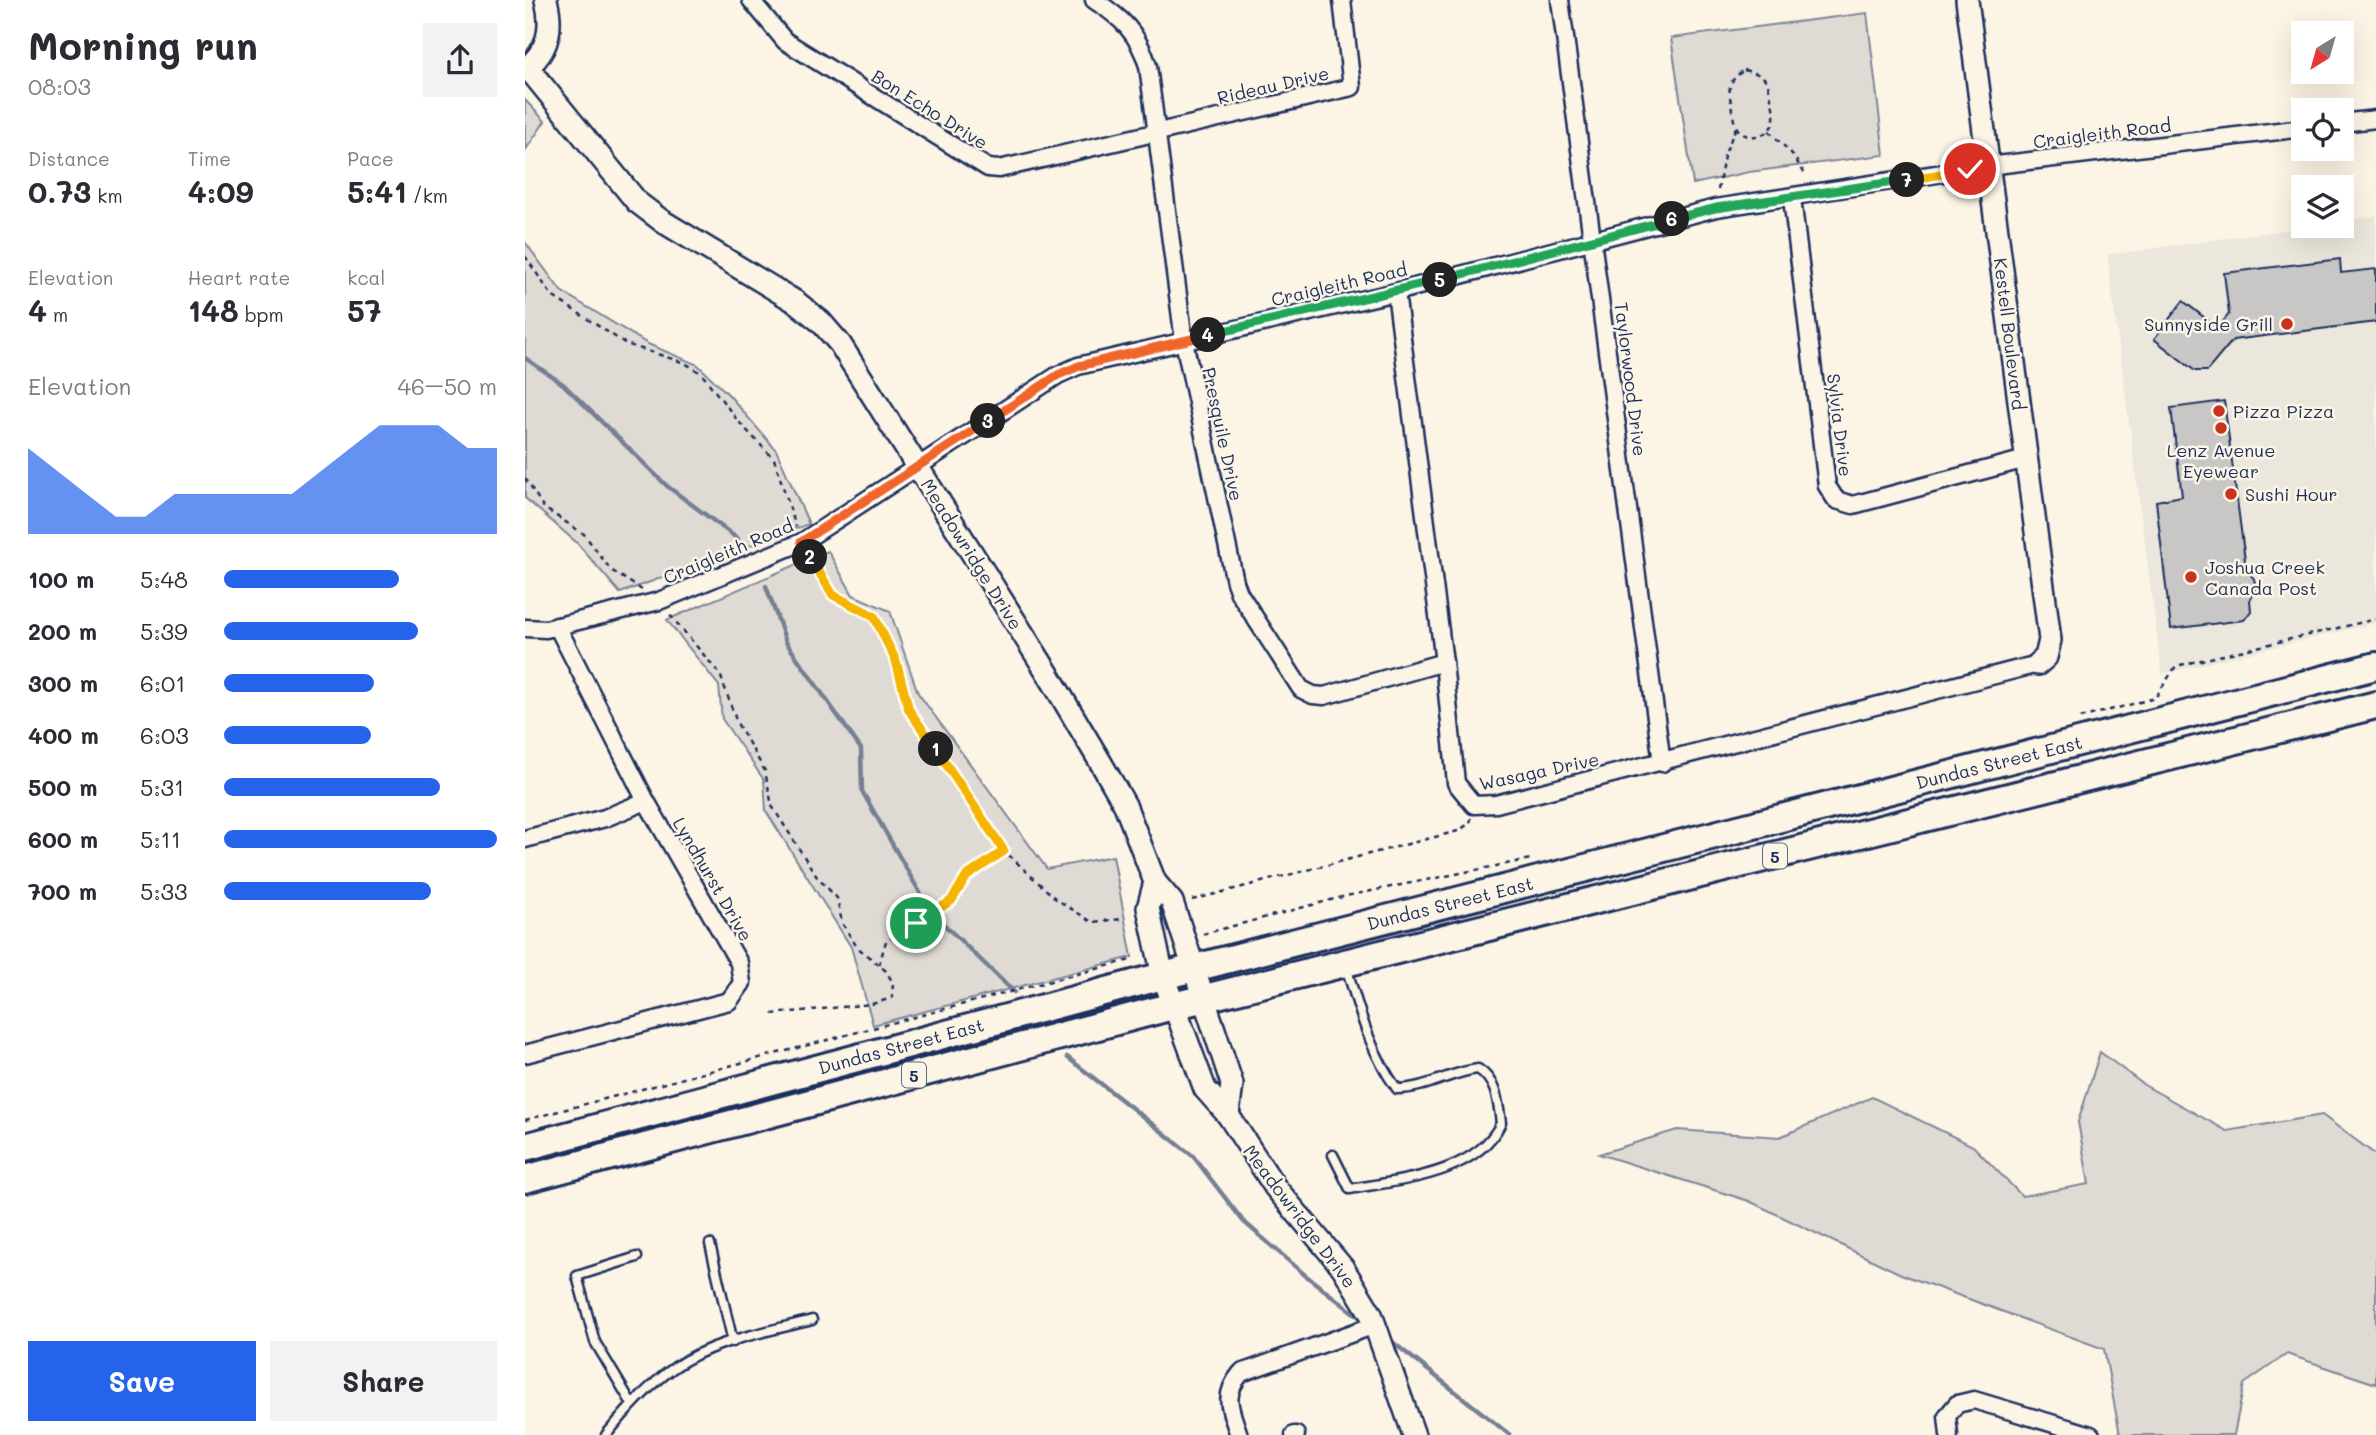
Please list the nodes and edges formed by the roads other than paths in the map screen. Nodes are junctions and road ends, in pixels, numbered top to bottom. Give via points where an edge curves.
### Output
1 (546, 0) edge
2 (751, 0) edge
3 (1094, 0) edge
4 (1342, 0) edge
5 (1560, 0) edge
6 (1967, 0) edge
7 (526, 68) edge
8 (2376, 119) edge
9 (2354, 122) edge
10 (2291, 129) edge
11 (1158, 130) junction
12 (1988, 166) junction
13 (1792, 198) junction
14 (1593, 239) junction
15 (1396, 292) junction
16 (1184, 341) junction
17 (2026, 459) junction
18 (917, 467) junction
19 (557, 626) junction
20 (525, 628) edge
21 (1444, 662) junction
22 (2038, 664) joint
23 (2376, 666) edge
24 (2376, 705) edge
25 (1662, 763) junction
26 (646, 801) junction
27 (525, 839) edge
28 (1155, 882) junction
29 (1345, 963) junction
30 (1193, 969) junction
31 (1163, 976) junction
32 (1202, 998) junction
33 (1173, 1006) junction
34 (525, 1054) edge
35 (1229, 1115) junction
36 (525, 1147) edge
37 (1333, 1155) dead end
38 (525, 1179) edge
39 (711, 1244) dead end
40 (637, 1257) dead end
41 (812, 1320) dead end
42 (1375, 1325) junction
43 (733, 1342) junction
44 (632, 1404) junction
45 (606, 1435) edge
46 (1239, 1435) edge
47 (1414, 1435) edge
48 (1949, 1435) edge
49 (2091, 1435) edge

1 - 7 street via 551,18 549,37 541,54
2 - 11 street, Bon Echo Drive via 785,41 988,168 1005,168
3 - 11 street, Presquile Drive via 1130,26 1142,46
4 - 11 street, Rideau Drive via 1352,87
5 - 14 street, Taylorwood Drive
6 - 12 street, Kestell Boulevard
7 - 18 street, Meadowridge Drive via 642,206 821,322 840,344
8 - 9 street
10 - 12 street, Craigleith Road
11 - 16 street, Presquile Drive
12 - 13 street, Craigleith Road
12 - 17 street, Kestell Boulevard
13 - 14 street, Craigleith Road via 1716,208
13 - 17 street, Sylvia Drive via 1831,495 1853,505
14 - 15 street, Craigleith Road
14 - 25 street, Taylorwood Drive
15 - 16 street, Craigleith Road
15 - 21 street, Wasaga Drive
16 - 18 street, Craigleith Road via 1058,375
16 - 21 street, Presquile Drive via 1237,588 1301,689 1324,696
17 - 22 street, Kestell Boulevard via 2050,640 2046,657
18 - 19 street, Craigleith Road via 801,542 659,601
18 - 28 street, Meadowridge Drive via 1101,762 1125,805
19 - 20 street, Craigleith Road
19 - 26 street, Lyndhurst Drive
21 - 25 street, Wasaga Drive via 1456,783 1474,805 1496,804
22 - 25 street, Wasaga Drive
23 - 30 main road, Dundas Street East / 5
24 - 29 main road, Dundas Street East / 5
26 - 27 street via 605,818
26 - 34 street, Lyndhurst Drive via 739,963 742,983 729,1001
28 - 30 street, Meadowridge Drive via 1171,902
28 - 31 street, Meadowridge Drive via 1148,908
29 - 32 main road, Dundas Street East / 5
29 - 37 lane via 1379,1064 1397,1089 1478,1069 1491,1080 1501,1123 1489,1143 1474,1155 1399,1180 1350,1189
30 - 31 main road, Dundas Street East / 5
30 - 32 street, Meadowridge Drive
31 - 33 street, Meadowridge Drive
31 - 36 main road, Dundas Street East / 5
32 - 33 main road, Dundas Street East / 5
32 - 35 street, Meadowridge Drive via 1232,1084
33 - 35 street, Meadowridge Drive via 1205,1089
33 - 38 main road, Dundas Street East / 5
35 - 42 street, Meadowridge Drive via 1275,1186 1343,1268
39 - 43 lane
40 - 44 lane via 577,1276 595,1342
41 - 43 lane
42 - 46 street via 1241,1373 1229,1388
42 - 47 street, Meadowridge Drive
43 - 44 lane via 677,1366
44 - 45 lane
48 - 49 street via 1947,1416 1957,1404 1974,1400

